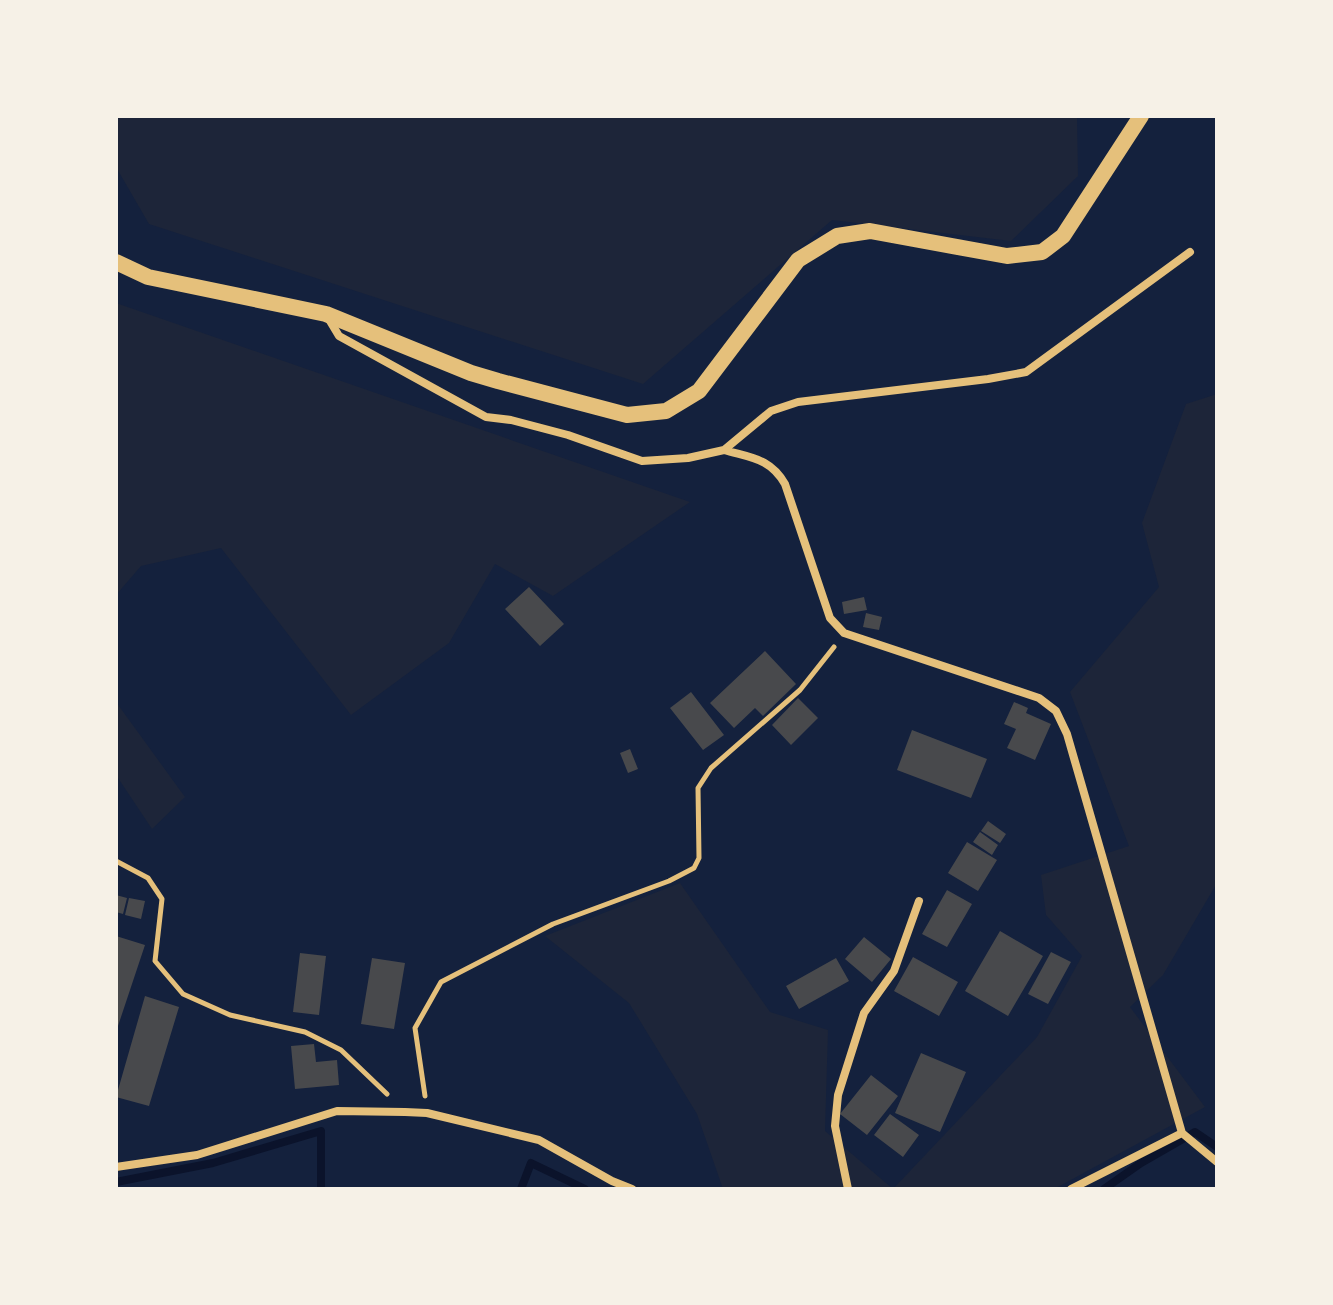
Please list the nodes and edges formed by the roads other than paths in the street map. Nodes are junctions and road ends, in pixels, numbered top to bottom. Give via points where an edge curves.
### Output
1 (1141, 116) edge
2 (1190, 252) dead end
3 (116, 262) edge
4 (326, 314) junction
5 (724, 450) junction
6 (919, 901) dead end
7 (1182, 1133) junction
8 (1217, 1162) edge
9 (116, 1167) edge
10 (632, 1189) edge
11 (848, 1189) edge
12 (1071, 1189) edge

1 - 4 main road via 1063,236 1042,252 1007,256 870,231 837,236 798,260 699,391 666,411 627,415 498,381
2 - 5 street via 1026,372 798,402 771,411
3 - 4 main road via 148,277
4 - 5 street via 339,336 486,417 568,435 642,461
5 - 7 street via 768,463 779,473 830,618 844,633 1039,698 1056,711
6 - 11 street via 894,971 864,1013 838,1095 835,1126
7 - 8 street
7 - 12 street
9 - 10 street via 197,1155 337,1111 405,1112 539,1140

